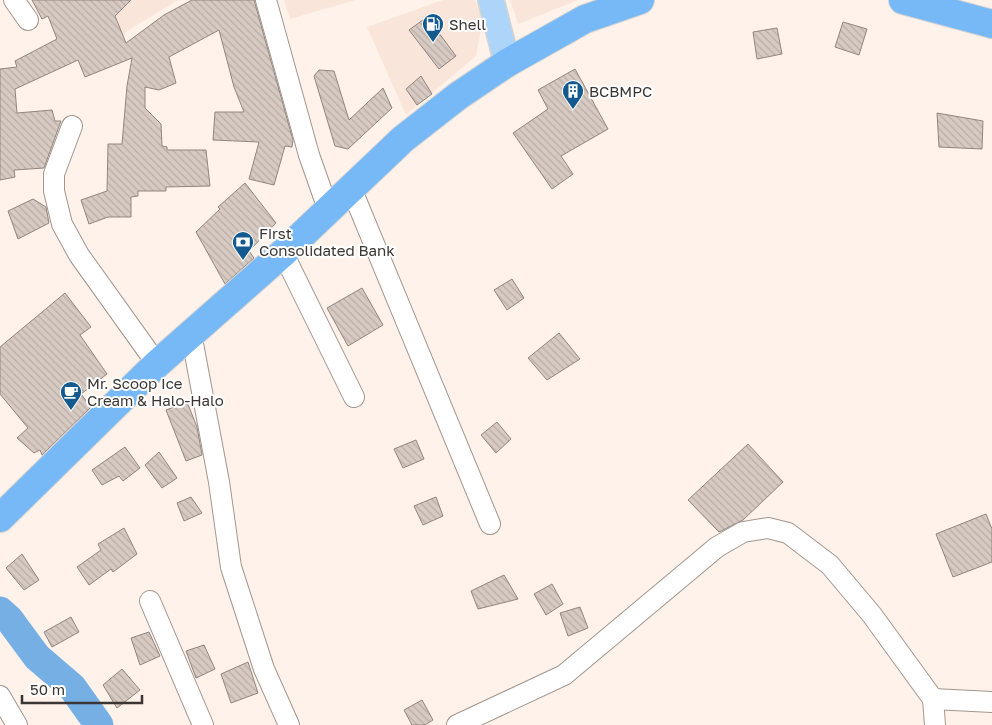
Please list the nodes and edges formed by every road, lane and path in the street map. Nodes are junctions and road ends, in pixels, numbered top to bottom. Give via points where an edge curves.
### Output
1 (14, 0) edge
2 (266, 0) edge
3 (491, 0) edge
4 (640, 0) edge
5 (903, 0) edge
6 (28, 20) dead end
7 (992, 24) edge
8 (507, 63) junction
9 (72, 126) dead end
10 (351, 188) junction
11 (328, 209) junction
12 (283, 252) junction
13 (192, 333) junction
14 (157, 364) junction
15 (354, 397) dead end
16 (0, 518) edge
17 (490, 524) dead end
18 (150, 601) dead end
19 (0, 696) edge
20 (933, 699) junction
21 (992, 702) edge
22 (17, 725) edge
23 (204, 725) edge
24 (289, 725) edge
25 (457, 725) edge
26 (935, 725) edge

1 - 6 street
2 - 11 street via 309,155
3 - 8 main road
4 - 8 highway via 585,19
5 - 7 highway
8 - 10 highway via 403,139
9 - 14 street via 54,174 54,191 62,224 79,255
10 - 11 highway
10 - 17 street
11 - 12 highway
12 - 13 highway
12 - 15 street
13 - 14 highway
13 - 24 street via 231,567 264,669
14 - 16 highway
18 - 23 street
19 - 22 street
20 - 21 street
20 - 25 street via 872,615 830,565 788,533 768,528 743,532 717,547 564,675
20 - 26 street

